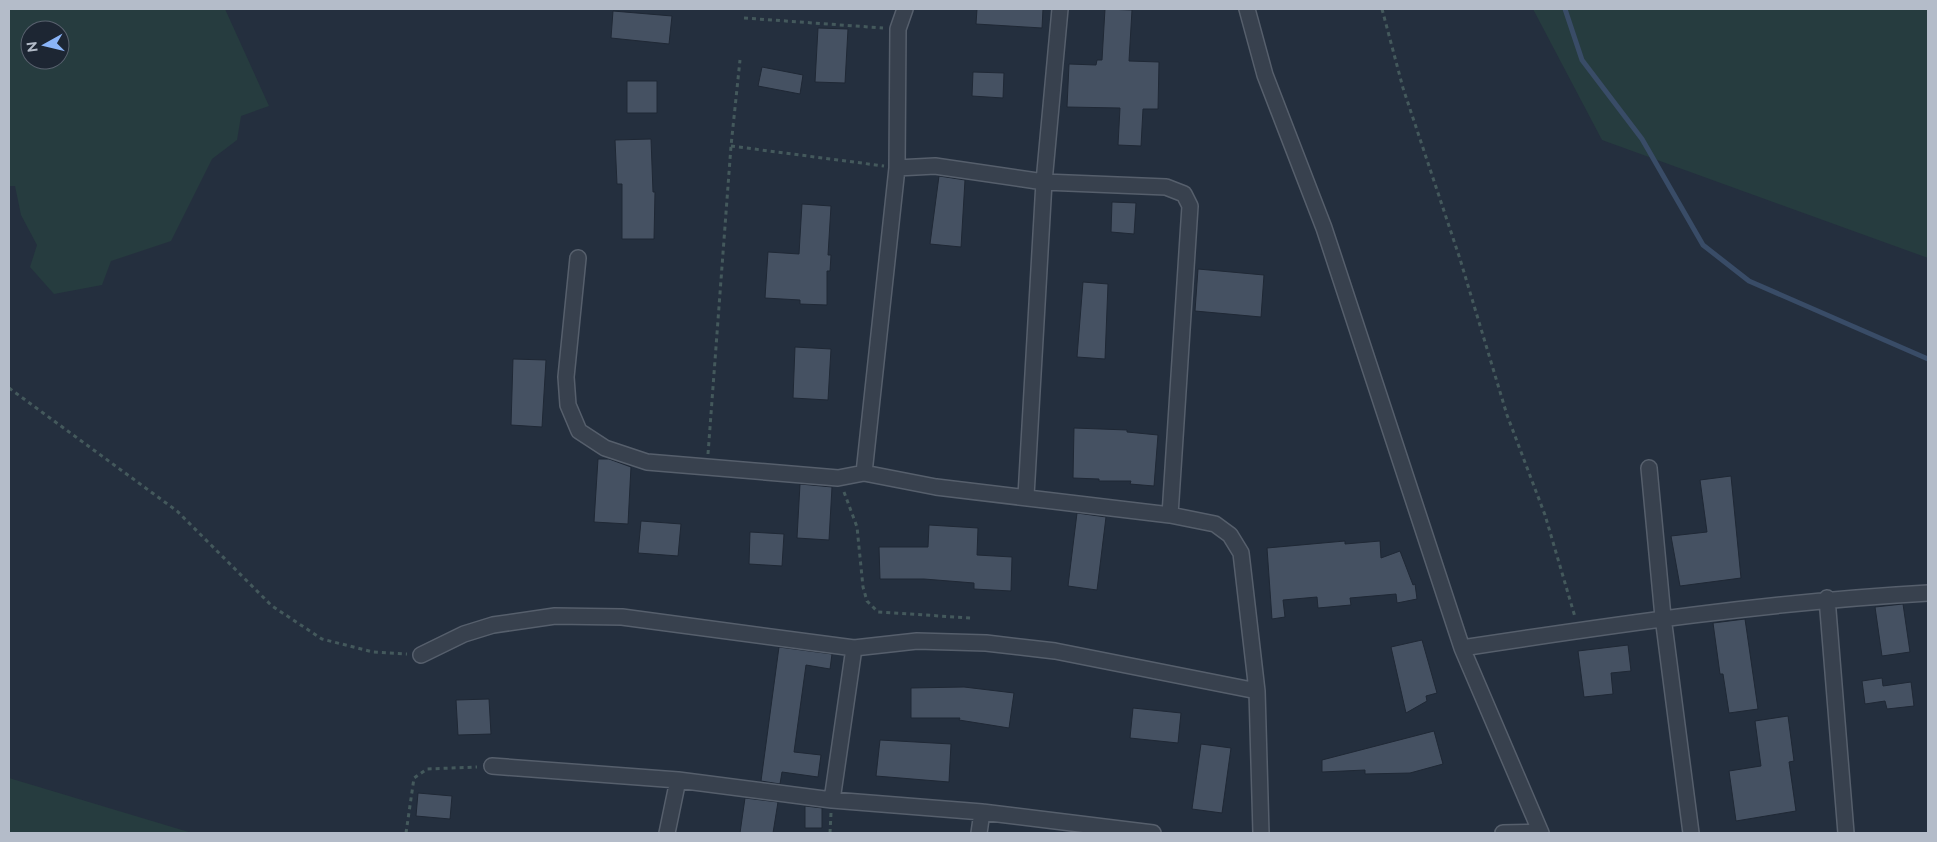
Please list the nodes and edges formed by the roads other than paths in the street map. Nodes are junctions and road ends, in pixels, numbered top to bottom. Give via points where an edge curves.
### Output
1 (905, 9) edge
2 (1060, 9) edge
3 (1247, 9) edge
4 (897, 168) junction
5 (1044, 182) junction
6 (578, 258) dead end
7 (1649, 468) dead end
8 (864, 473) junction
9 (1026, 496) junction
10 (1170, 515) junction
11 (1928, 593) edge
12 (1827, 598) junction
13 (1663, 617) junction
14 (854, 648) junction
15 (1462, 648) junction
16 (422, 655) road end
17 (1257, 691) junction
18 (492, 766) road end
19 (678, 780) junction
20 (832, 800) junction
21 (982, 812) junction
22 (1541, 832) edge
23 (667, 833) edge
24 (979, 833) edge
25 (1152, 833) edge
26 (1261, 833) edge
27 (1503, 833) edge
28 (1691, 833) edge
29 (1846, 833) edge

1 - 4 street via 898,29
2 - 5 street
3 - 15 street via 1264,75 1324,228
4 - 5 street via 934,166
4 - 8 street
5 - 9 street
5 - 10 street via 1166,187 1184,194 1190,206
6 - 8 street via 566,378 568,405 579,431 606,448 647,462 838,478
7 - 13 street
8 - 9 street via 936,486
9 - 10 street
10 - 17 street via 1215,524 1230,535 1241,553
11 - 12 street
12 - 13 street
12 - 29 street
13 - 15 street
13 - 28 street
14 - 16 street via 656,620 554,616 493,625 464,634
14 - 17 street via 917,641 986,643 1055,651
14 - 20 street
15 - 22 street
17 - 26 street
18 - 19 street
19 - 20 street
19 - 23 street
20 - 21 street
21 - 24 street
21 - 25 street
22 - 27 street

